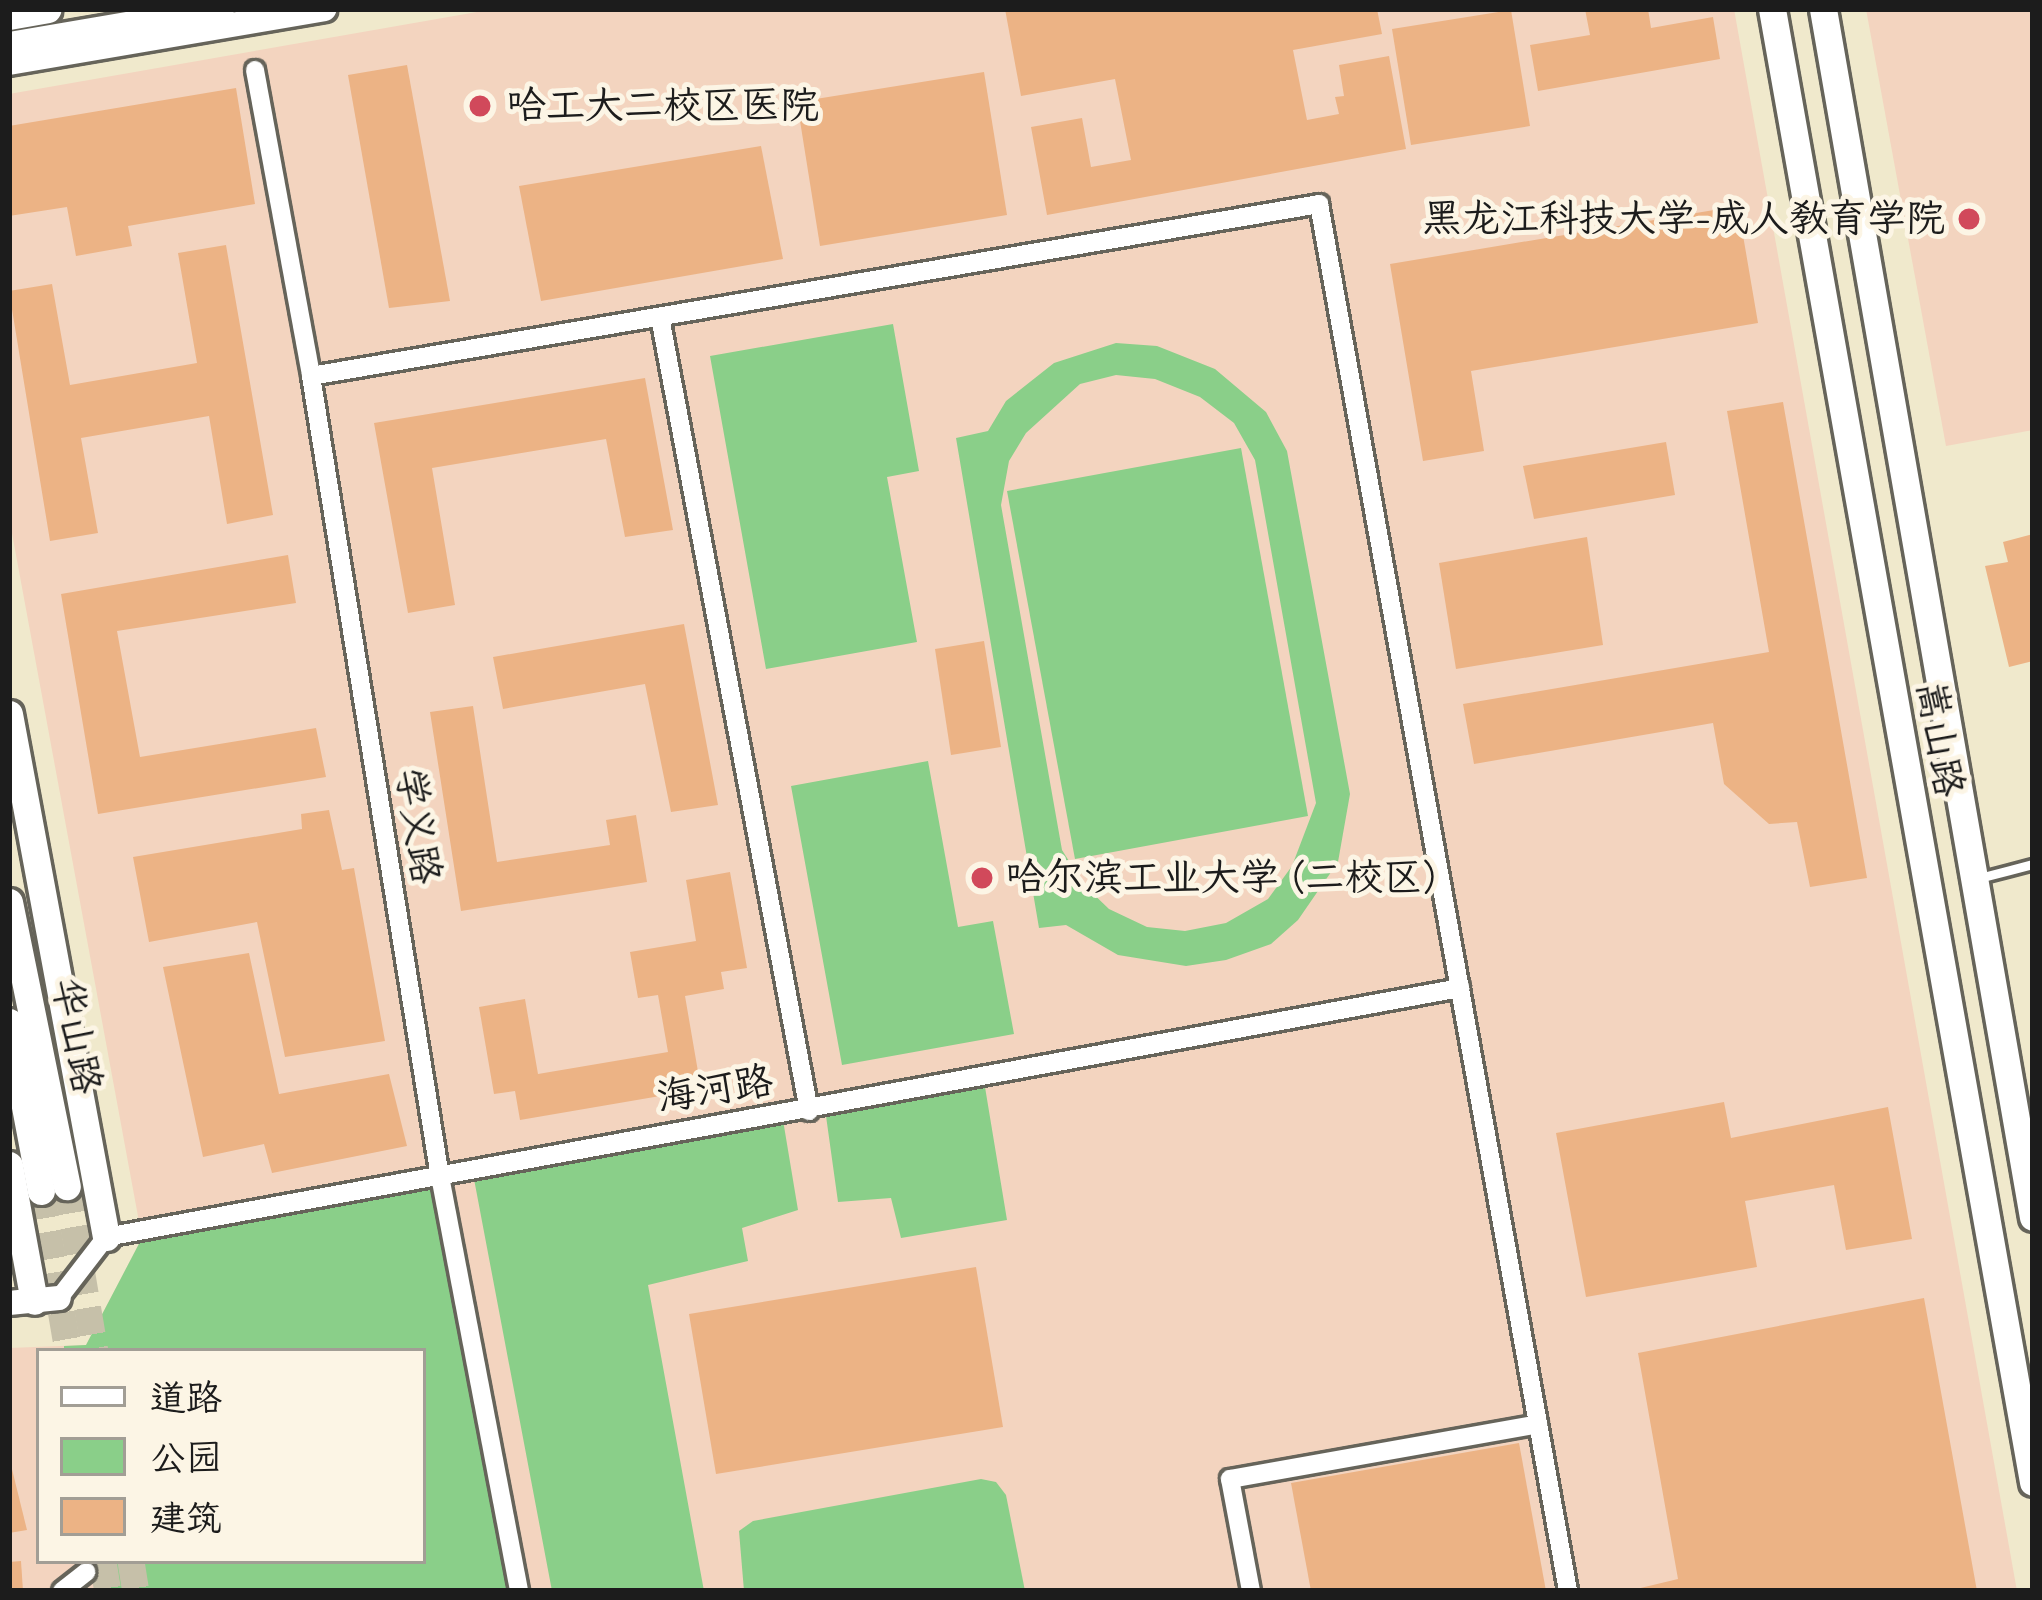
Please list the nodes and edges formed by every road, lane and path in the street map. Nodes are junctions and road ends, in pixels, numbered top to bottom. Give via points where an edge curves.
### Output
1 (47, 9) edge
2 (220, 9) edge
3 (324, 9) edge
4 (1772, 9) edge
5 (1823, 9) edge
6 (9, 16) edge
7 (9, 45) edge
8 (9, 63) edge
9 (255, 70) dead end
10 (660, 317) junction
11 (311, 376) junction
12 (9, 714) edge
13 (2033, 864) edge
14 (1973, 880) junction
15 (9, 902) edge
16 (1460, 988) junction
17 (9, 1022) edge
18 (809, 1112) junction
19 (9, 1165) edge
20 (439, 1172) junction
21 (2033, 1217) edge
22 (106, 1237) junction
23 (34, 1301) edge
24 (1538, 1424) junction
25 (2033, 1482) edge
26 (86, 1574) edge
27 (62, 1591) edge
28 (519, 1591) edge
29 (1251, 1591) edge
30 (1568, 1591) edge

1 - 6 main road
2 - 7 main road
3 - 8 street
4 - 25 main road, 嵩山路
5 - 14 main road, 嵩山路
9 - 11 street, 学义路
10 - 11 street
10 - 16 street via 1319,204
10 - 18 street
11 - 20 street, 学义路
12 - 22 main road
13 - 14 lane
14 - 21 main road, 嵩山路
15 - 17 main road, 华山路 via 54,1189
16 - 18 street, 海河路
16 - 24 street
18 - 20 street, 海河路
19 - 23 main road
20 - 22 street, 海河路
20 - 28 street, 学义路
22 - 23 street
24 - 29 street via 1230,1479
24 - 30 street
26 - 27 street

